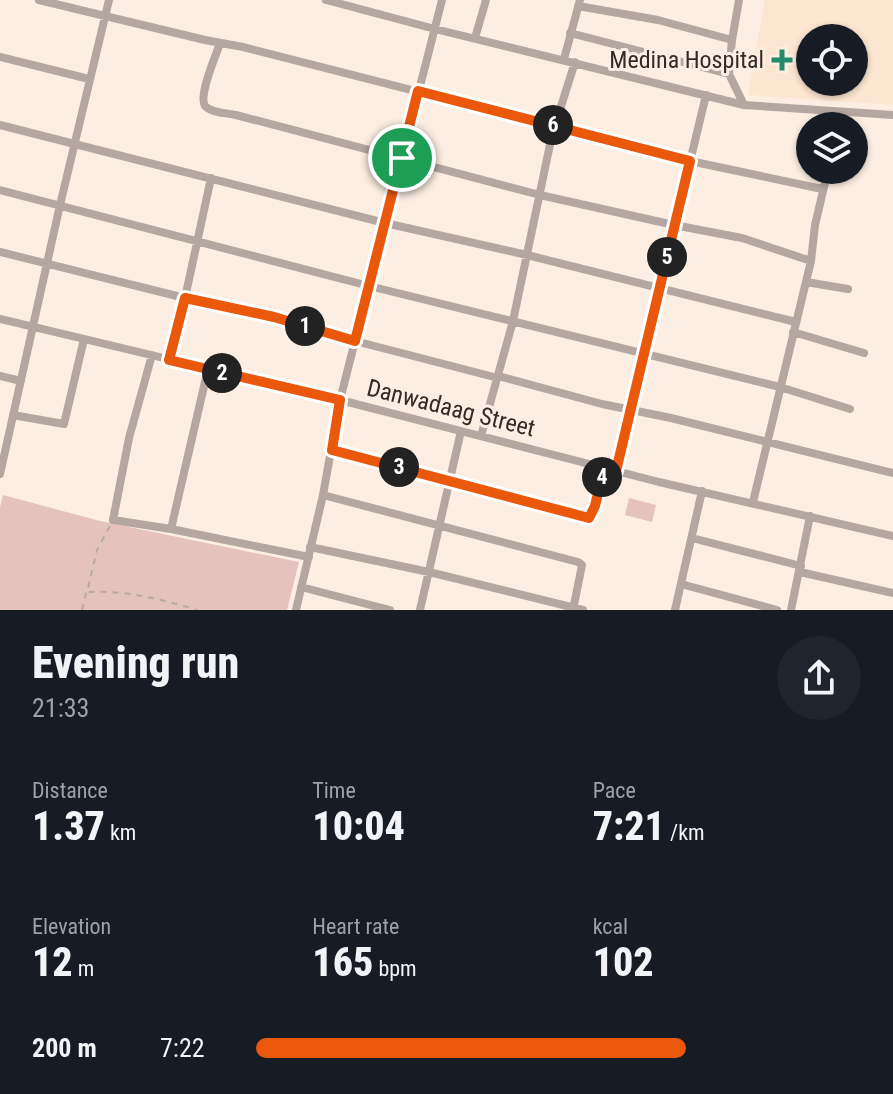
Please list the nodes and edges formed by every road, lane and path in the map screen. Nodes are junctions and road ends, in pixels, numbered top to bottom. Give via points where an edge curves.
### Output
1 (39, 0) edge
2 (109, 0) edge
3 (326, 0) edge
4 (442, 0) edge
5 (486, 0) edge
6 (739, 0) edge
7 (579, 3) edge
8 (106, 15) junction
9 (435, 29) junction
10 (570, 33) junction
11 (475, 38) junction
12 (732, 40) junction
13 (220, 43) junction
14 (0, 57) edge
15 (564, 59) junction
16 (575, 62) junction
17 (729, 74) junction
18 (89, 79) junction
19 (418, 91) junction
20 (706, 95) junction
21 (744, 105) junction
22 (843, 112) edge
23 (868, 114) edge
24 (893, 115) edge
25 (0, 125) edge
26 (556, 126) junction
27 (75, 143) junction
28 (402, 158) junction
29 (690, 161) junction
30 (211, 178) junction
31 (824, 184) edge
32 (822, 189) junction
33 (0, 190) edge
34 (540, 195) junction
35 (60, 205) junction
36 (385, 223) junction
37 (674, 225) junction
38 (196, 242) junction
39 (0, 252) edge
40 (527, 255) junction
41 (811, 261) junction
42 (47, 264) junction
43 (806, 282) junction
44 (369, 286) junction
45 (659, 287) junction
46 (848, 289) dead end
47 (185, 298) junction
48 (0, 319) edge
49 (513, 321) junction
50 (796, 322) junction
51 (34, 327) junction
52 (793, 332) junction
53 (84, 339) junction
54 (355, 341) junction
55 (644, 353) junction
56 (864, 353) dead end
57 (152, 355) junction
58 (169, 360) junction
59 (208, 369) junction
60 (0, 376) edge
61 (498, 377) junction
62 (21, 381) junction
63 (780, 387) junction
64 (340, 400) junction
65 (850, 409) dead end
66 (630, 410) junction
67 (13, 415) junction
68 (461, 431) junction
69 (481, 436) junction
70 (767, 442) junction
71 (3, 448) edge
72 (332, 450) junction
73 (604, 468) junction
74 (616, 471) junction
75 (893, 473) edge
76 (0, 474) edge
77 (449, 480) junction
78 (702, 491) junction
79 (323, 495) junction
80 (753, 502) junction
81 (810, 516) junction
82 (113, 520) junction
83 (440, 525) junction
84 (171, 529) junction
85 (893, 536) edge
86 (692, 538) junction
87 (310, 552) junction
88 (800, 569) junction
89 (429, 572) junction
90 (681, 584) junction
91 (301, 587) junction
92 (87, 592) junction
93 (893, 593) edge
94 (577, 609) edge
95 (82, 610) edge
96 (197, 610) edge
97 (296, 610) edge
98 (390, 610) edge
99 (420, 610) edge
100 (675, 610) edge
101 (777, 610) edge
102 (791, 610) edge

1 - 8 street
2 - 8 street
3 - 9 street
4 - 9 street
5 - 11 street
6 - 12 street
7 - 10 street
7 - 12 street
8 - 13 street
8 - 18 street
9 - 11 street
9 - 19 street
10 - 15 street
10 - 17 street
11 - 15 street
12 - 17 street
13 - 19 street
13 - 28 street via 203,93 207,107
14 - 18 street
15 - 16 street
16 - 20 street
16 - 26 street
17 - 21 street
18 - 27 street
19 - 26 street
19 - 28 street
20 - 21 street
20 - 29 street
21 - 22 street
23 - 24 street
25 - 27 street
26 - 29 street
26 - 34 street
27 - 30 street
27 - 35 street
28 - 34 street
28 - 36 street
29 - 32 street
29 - 37 street
30 - 36 street
30 - 38 street
31 - 32 street
32 - 41 street
33 - 35 street
34 - 37 street
34 - 40 street
35 - 38 street
35 - 42 street
36 - 40 street
36 - 44 street
37 - 41 street via 742,238
37 - 45 street
38 - 44 street
38 - 47 street
39 - 42 street
40 - 45 street
40 - 49 street
41 - 43 street
42 - 47 street
42 - 51 street
43 - 46 street
43 - 50 street
44 - 49 street
44 - 54 street
45 - 50 street
45 - 55 street
47 - 54 street
47 - 58 street
48 - 51 street, Danwadaag Street
49 - 55 street
49 - 61 street
50 - 52 street
51 - 53 street, Danwadaag Street
51 - 62 street
52 - 56 street
52 - 63 street
53 - 57 street, Danwadaag Street
53 - 67 street via 64,424
54 - 61 street
54 - 64 street
55 - 63 street
55 - 66 street
57 - 58 street, Danwadaag Street
57 - 82 street
58 - 59 street, Danwadaag Street
59 - 64 street, Danwadaag Street
59 - 84 street
60 - 62 street
61 - 66 street
61 - 69 street
62 - 67 street
63 - 65 street
63 - 70 street
64 - 68 street, Danwadaag Street
64 - 72 street
66 - 70 street
66 - 74 street
67 - 71 street
68 - 69 street, Danwadaag Street
68 - 77 street
69 - 73 street, Danwadaag Street
70 - 75 street
70 - 80 street
71 - 76 street
72 - 77 street
72 - 79 street
73 - 74 street, Danwadaag Street
73 - 77 street via 589,518
74 - 78 street, Danwadaag Street
77 - 83 street
78 - 80 street, Danwadaag Street
78 - 86 street
79 - 83 street
79 - 87 street
80 - 81 street, Danwadaag Street
81 - 85 street, Danwadaag Street
81 - 88 street
82 - 84 street
82 - 92 path via 97,550
83 - 89 street
83 - 94 street via 578,562 582,565
84 - 87 street
86 - 88 street
86 - 90 street
87 - 89 street
87 - 91 street
88 - 93 street
88 - 102 street
89 - 94 street
89 - 99 street
90 - 100 street
90 - 101 street
91 - 97 street
91 - 98 street
92 - 95 path
92 - 96 path via 138,595

